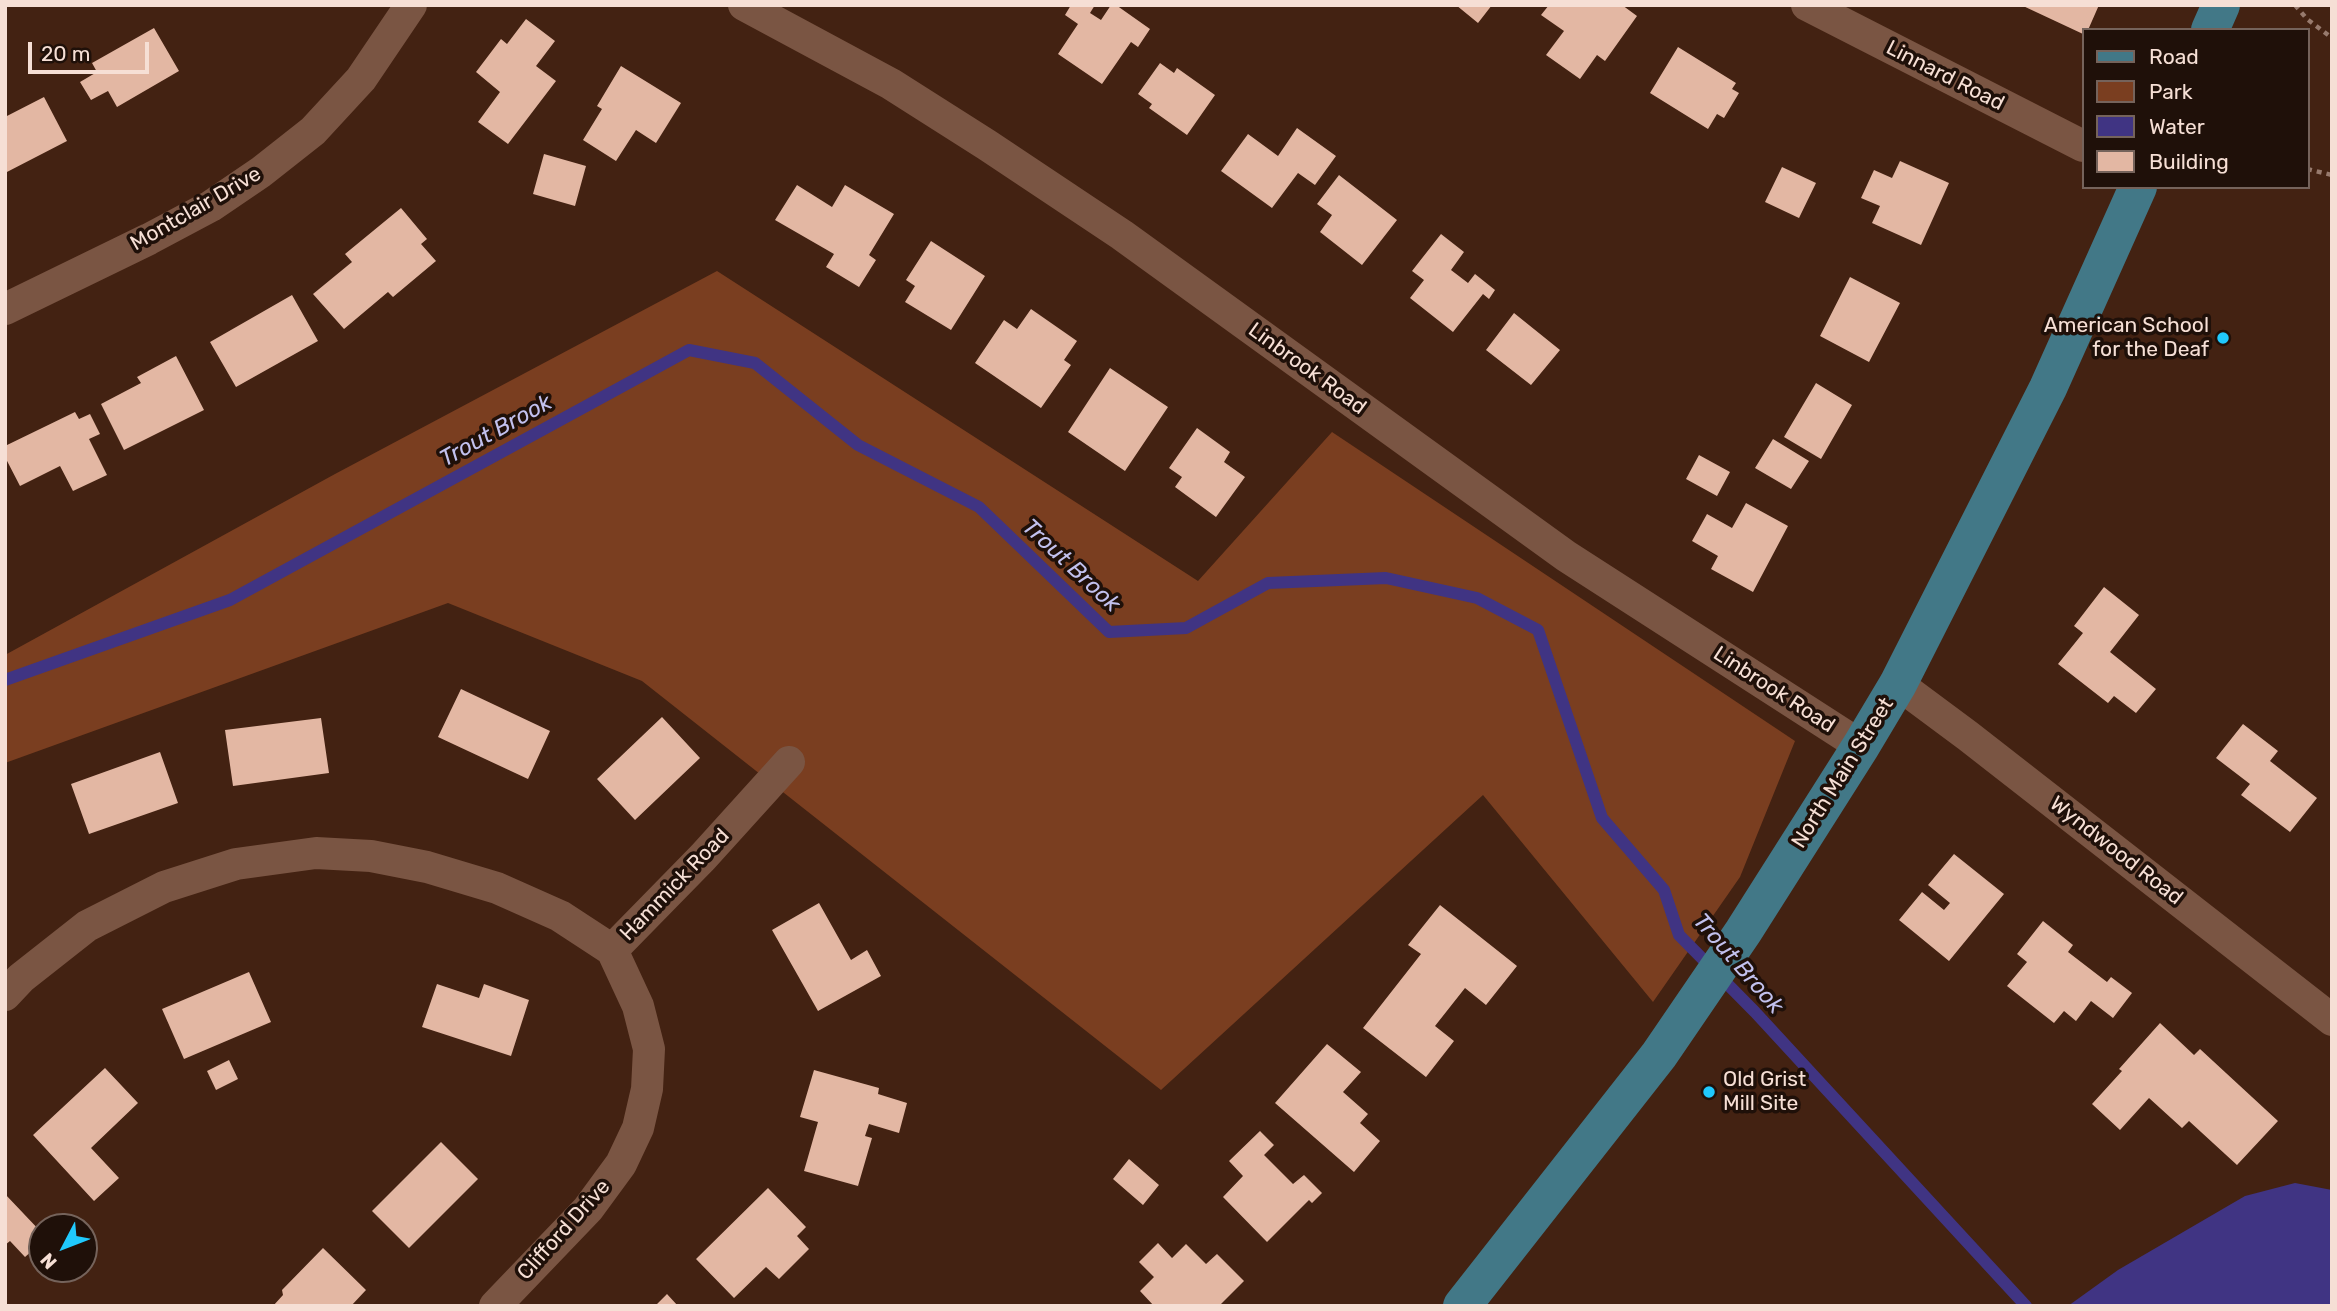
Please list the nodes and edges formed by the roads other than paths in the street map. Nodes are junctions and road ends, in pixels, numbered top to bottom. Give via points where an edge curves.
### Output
1 (411, 5) edge
2 (744, 5) edge
3 (1807, 5) edge
4 (2221, 5) edge
5 (2211, 28) edge
6 (2082, 145) edge
7 (2137, 189) edge
8 (5, 309) edge
9 (1898, 684) junction
10 (1861, 746) junction
11 (789, 762) dead end
12 (612, 950) junction
13 (5, 995) edge
14 (2332, 1020) edge
15 (495, 1306) edge
16 (1462, 1306) edge

1 - 8 street, Montclair Drive via 361,79 313,131 261,172 149,239
2 - 10 street, Linbrook Road via 891,84 987,145 1122,235 1566,556
3 - 6 street, Linnard Road
4 - 5 main road
7 - 9 main road, North Main Street via 2048,388
9 - 10 main road, North Main Street
9 - 14 street, Wyndwood Road
10 - 16 main road, North Main Street via 1659,1055
11 - 12 street, Hammick Road
12 - 13 street, Hammick Road via 560,916 497,887 371,856 316,853 236,863 164,887 87,926
12 - 15 street, Clifford Drive via 638,1006 649,1049 647,1089 638,1128 621,1164 588,1209

